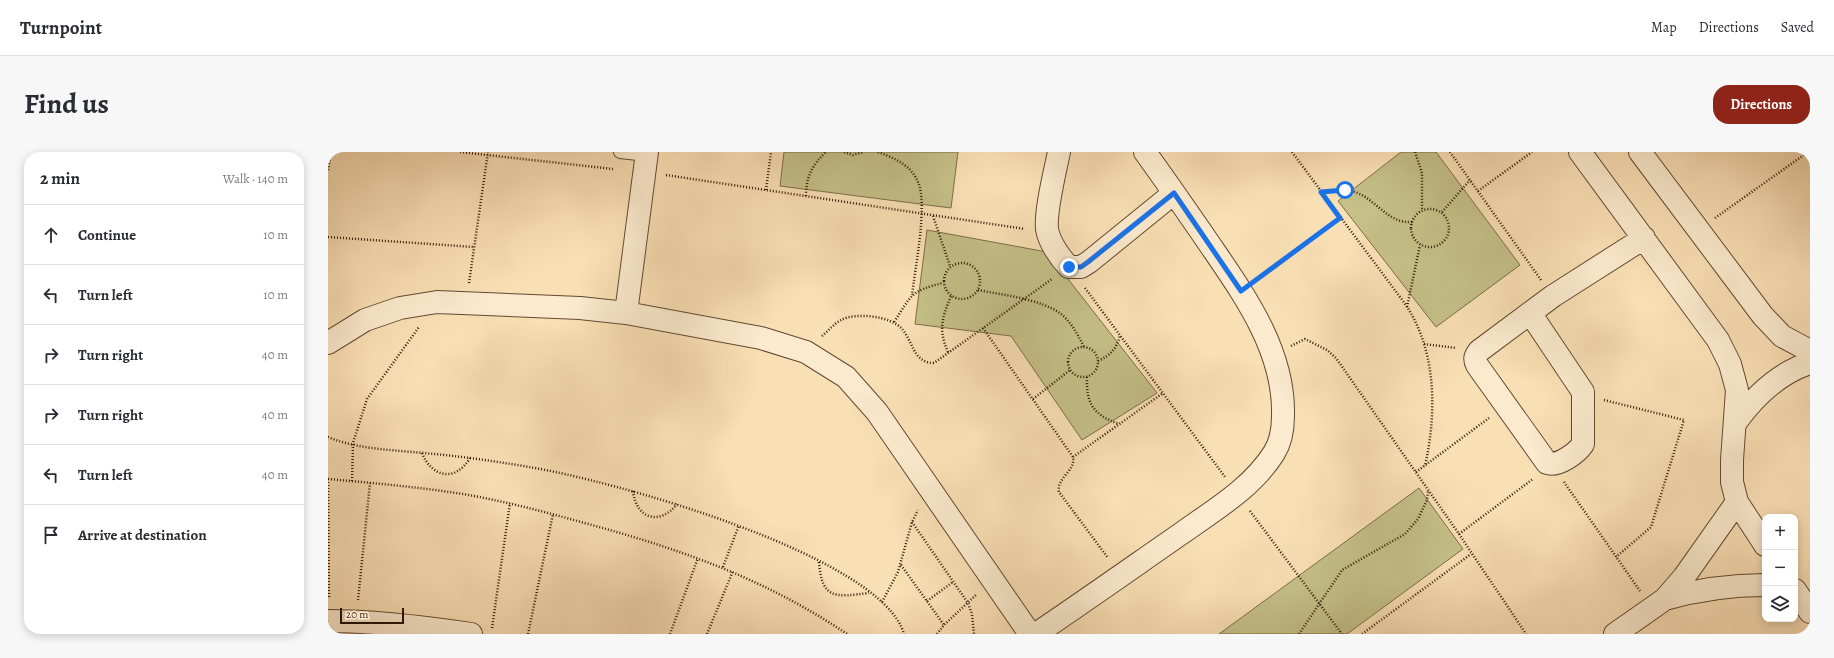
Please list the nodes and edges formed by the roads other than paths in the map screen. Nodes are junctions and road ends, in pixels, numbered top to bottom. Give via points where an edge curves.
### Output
1 (620, 152) edge
2 (1059, 152) edge
3 (1145, 152) edge
4 (1580, 152) edge
5 (1640, 152) edge
6 (646, 160) edge
7 (1174, 193) junction
8 (1644, 238) junction
9 (626, 313) junction
10 (1530, 313) junction
11 (328, 343) edge
12 (1810, 351) edge
13 (1810, 363) edge
14 (1736, 422) junction
15 (1737, 502) junction
16 (1762, 540) edge
17 (1762, 585) edge
18 (1798, 594) edge
19 (1658, 604) junction
20 (1810, 612) edge
21 (328, 621) edge
22 (471, 634) edge
23 (1030, 634) edge
24 (1036, 634) edge
25 (1615, 634) edge

1 - 6 lane
2 - 7 street via 1047,230 1050,240 1069,267 1085,265
3 - 7 street
4 - 8 street
5 - 12 street via 1763,316 1782,336
6 - 9 street
7 - 24 street via 1241,291 1263,331 1273,355 1282,389 1282,433 1274,453 1260,472 1237,494
8 - 10 street
8 - 14 street via 1718,340 1730,364 1737,390
9 - 11 street via 580,308 437,302 400,308 365,320
9 - 23 street via 761,338 806,352 846,377 877,412
10 - 10 street via 1584,395 1583,444 1580,449 1557,464 1547,463 1474,360 1479,351
13 - 14 street via 1786,374 1767,387
14 - 15 street via 1732,482
15 - 16 street
15 - 19 street via 1684,577
17 - 19 street via 1724,586 1695,591
18 - 20 street
19 - 25 street
21 - 22 street via 408,625

